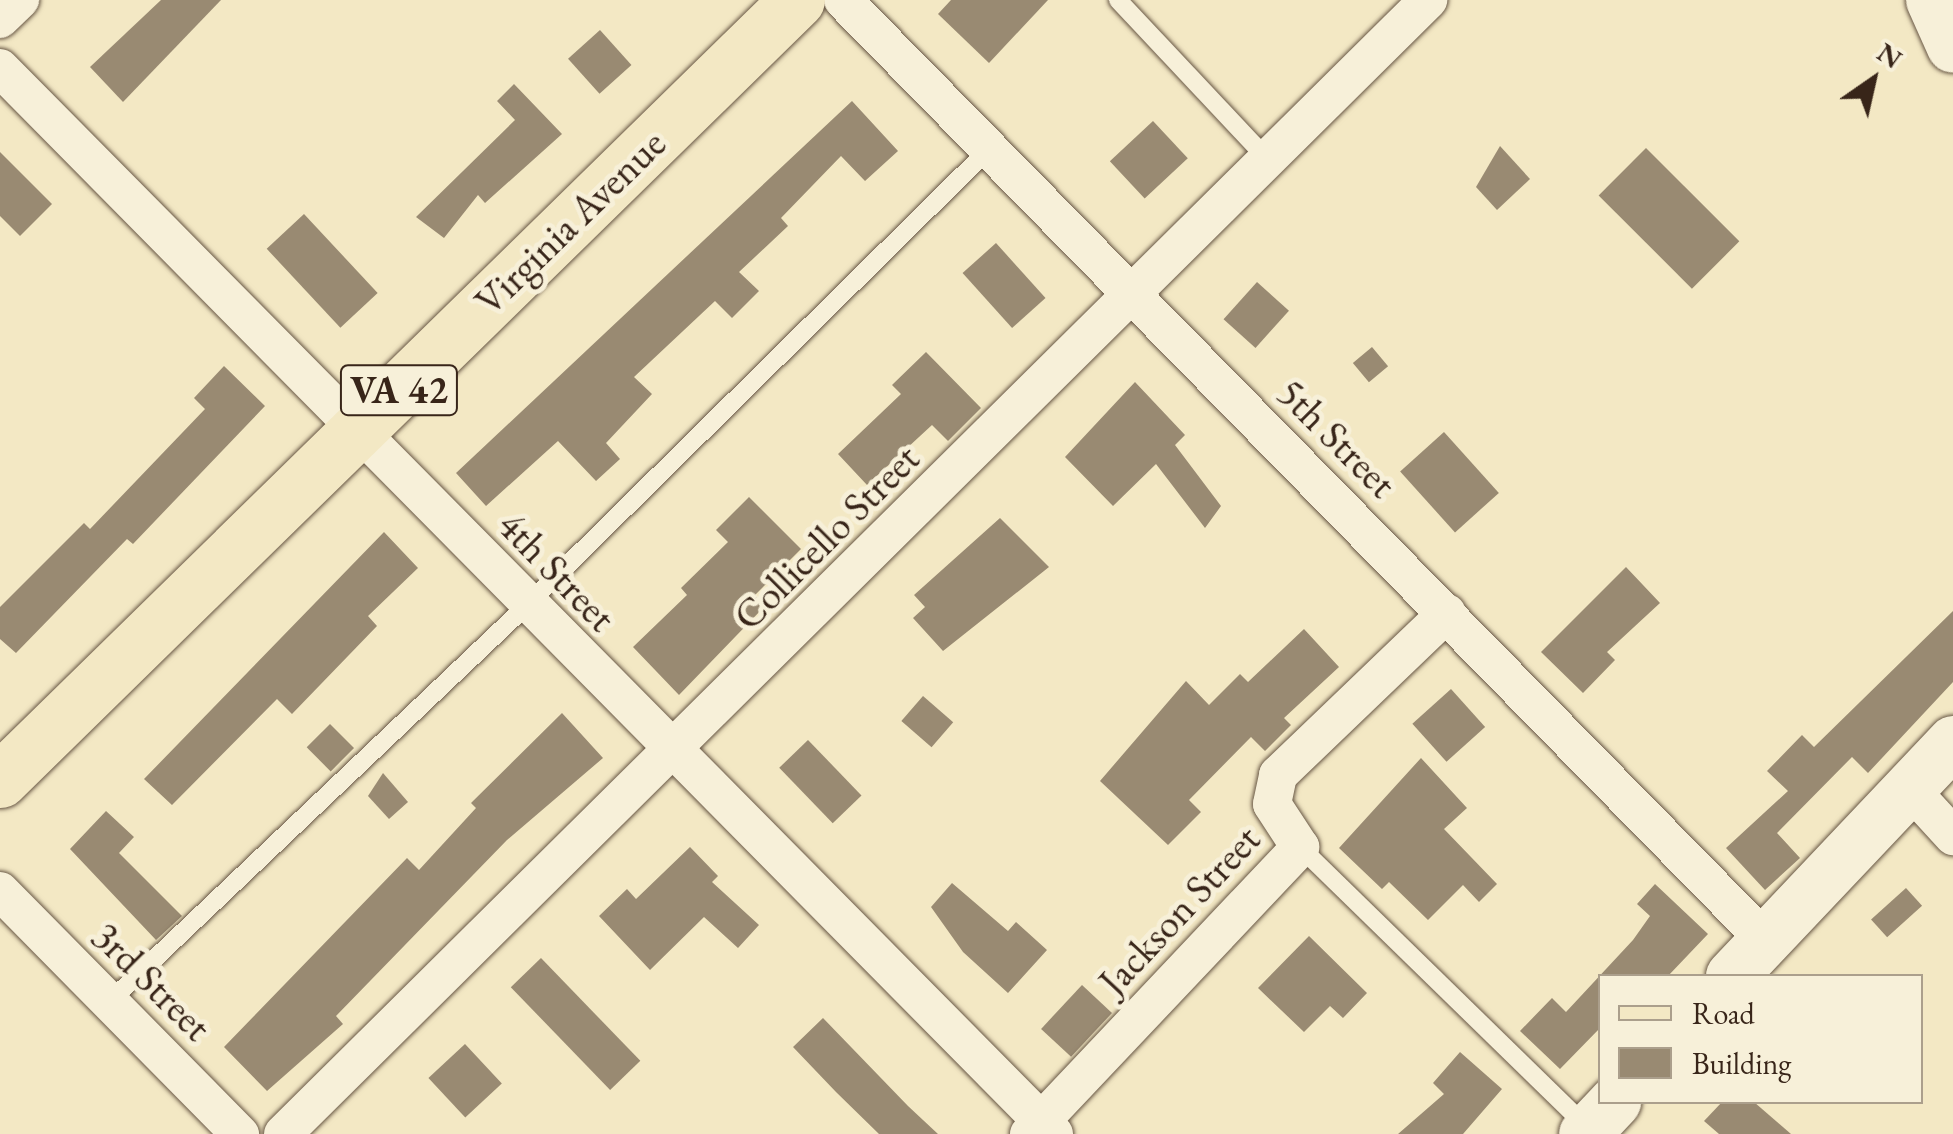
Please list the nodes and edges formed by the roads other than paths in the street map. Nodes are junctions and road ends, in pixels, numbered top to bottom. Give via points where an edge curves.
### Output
1 (20, 0) edge
2 (797, 0) edge
3 (843, 0) edge
4 (1118, 0) edge
5 (1428, 0) edge
6 (1932, 0) edge
7 (0, 19) edge
8 (1953, 47) edge
9 (0, 68) edge
10 (988, 150) junction
11 (1271, 162) junction
12 (1134, 298) junction
13 (357, 431) junction
14 (527, 605) junction
15 (1448, 613) junction
16 (1953, 742) edge
17 (672, 753) junction
18 (0, 780) edge
19 (1910, 788) junction
20 (1953, 836) edge
21 (1300, 847) junction
22 (0, 891) edge
23 (1749, 959) edge
24 (109, 1002) junction
25 (1596, 1122) edge
26 (1041, 1130) edge
27 (240, 1134) edge
28 (283, 1134) edge

1 - 7 street
2 - 13 main road, Virginia Avenue / VA 42
3 - 10 street, 5th Street
4 - 11 lane
5 - 11 street, Collicello Street
6 - 8 street
9 - 13 street, 4th Street
10 - 12 street, 5th Street
10 - 14 lane
11 - 12 street, Collicello Street
12 - 15 street, 5th Street
12 - 17 street, Collicello Street
13 - 14 street, 4th Street
13 - 18 main road, Virginia Avenue / VA 42
14 - 17 street, 4th Street
14 - 24 lane
15 - 21 street, Jackson Street via 1278,775 1272,804
15 - 23 street, 5th Street
16 - 19 street
17 - 26 street, 4th Street
17 - 28 street, Collicello Street
19 - 20 street
19 - 23 street
21 - 25 lane
21 - 26 street, Jackson Street
22 - 24 street, 3rd Street
24 - 27 street, 3rd Street

